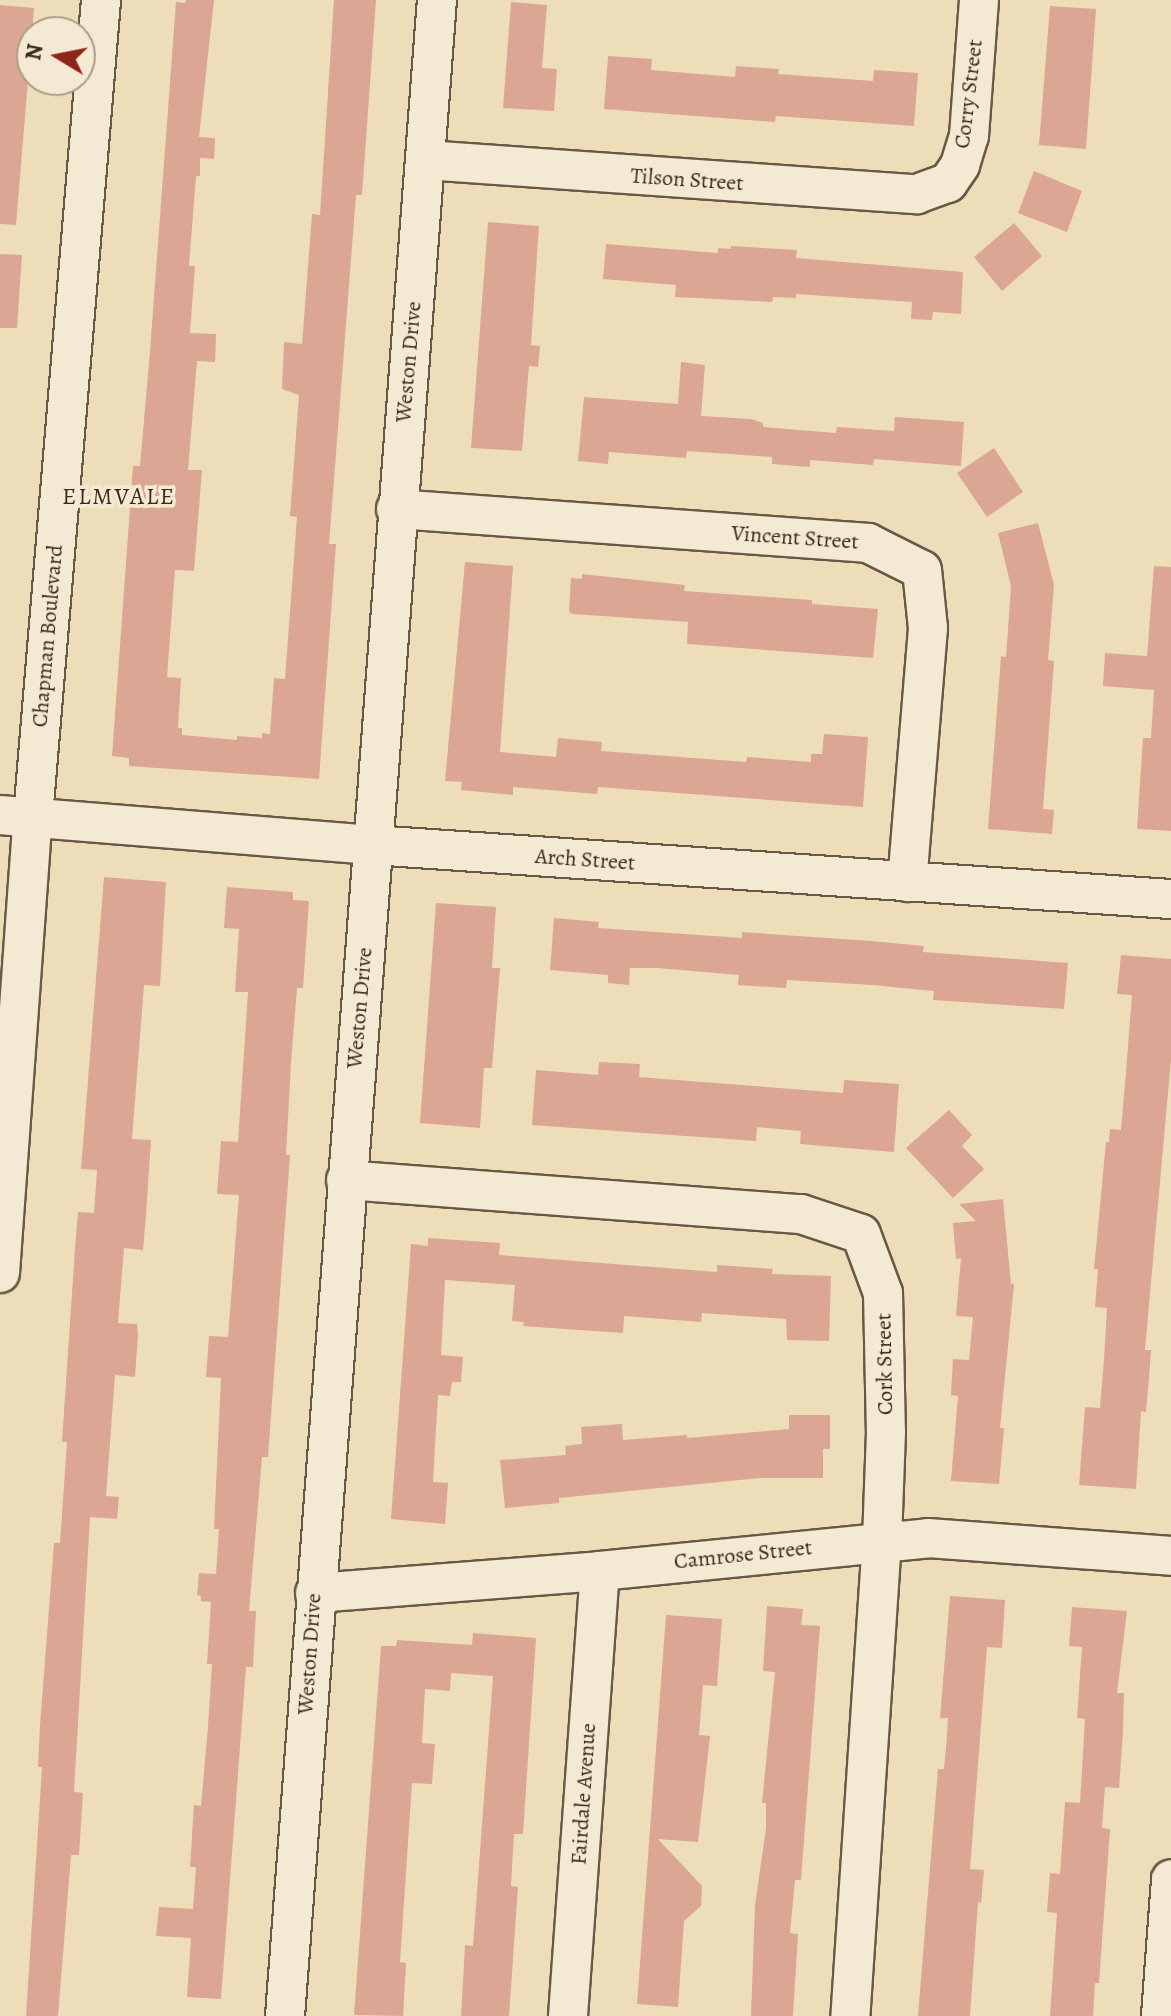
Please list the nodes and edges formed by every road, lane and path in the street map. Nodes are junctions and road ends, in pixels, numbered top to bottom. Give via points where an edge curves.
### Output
1 (101, 0) edge
2 (437, 0) edge
3 (979, 0) edge
4 (425, 160) junction
5 (948, 183) joint
6 (396, 509) junction
7 (16, 816) edge
8 (372, 845) junction
9 (907, 882) junction
10 (1171, 899) edge
11 (346, 1180) junction
12 (0, 1273) edge
13 (882, 1540) junction
14 (1171, 1556) edge
15 (600, 1571) junction
16 (315, 1593) junction
17 (1171, 1879) edge
18 (285, 2016) edge
19 (568, 2016) edge
20 (850, 2016) edge
21 (1161, 2016) edge

1 - 7 street, Chapman Boulevard
2 - 4 street, Weston Drive
3 - 5 street, Corry Street via 969,136
4 - 5 street, Tilson Street via 872,193 917,194
4 - 6 street, Weston Drive
6 - 8 street, Weston Drive
6 - 9 street, Vincent Street via 868,543 922,570 928,628
7 - 8 street, Arch Street
7 - 12 street, Chapman Boulevard
8 - 9 street, Arch Street
8 - 11 street, Weston Drive
9 - 10 street, Arch Street
11 - 13 street, Cork Street via 801,1214 861,1234 883,1293
11 - 16 street, Weston Drive
13 - 14 street, Camrose Street via 928,1538
13 - 15 street, Camrose Street
13 - 20 street, Cork Street
15 - 16 street, Camrose Street
15 - 19 street, Fairdale Avenue
16 - 18 street, Weston Drive
17 - 21 street

